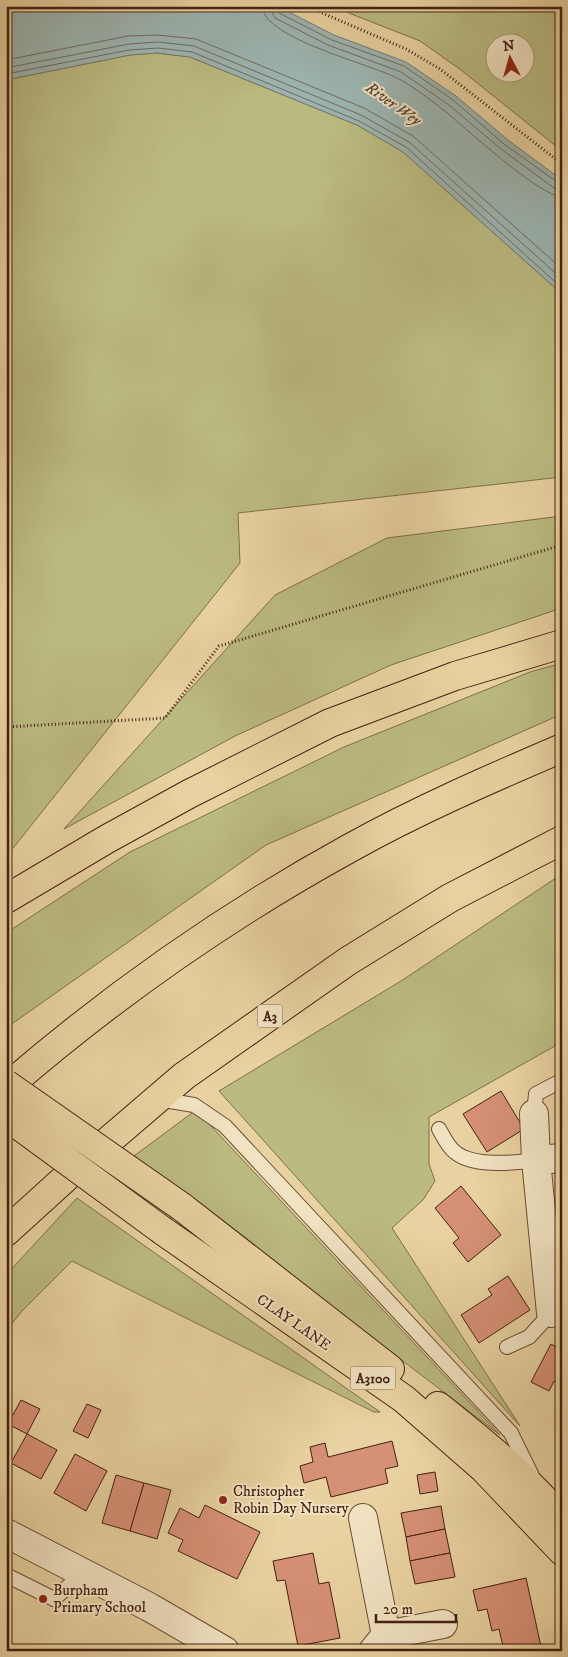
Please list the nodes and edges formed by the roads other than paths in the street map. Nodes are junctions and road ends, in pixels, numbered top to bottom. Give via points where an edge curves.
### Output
1 (562, 644) edge
2 (562, 748) edge
3 (562, 840) edge
4 (7, 899) edge
5 (561, 1081) edge
6 (6, 1086) edge
7 (157, 1099) junction
8 (534, 1114) joint
9 (6, 1116) edge
10 (438, 1129) dead end
11 (549, 1159) edge
12 (6, 1232) edge
13 (554, 1276) edge
14 (556, 1316) edge
15 (507, 1347) dead end
16 (539, 1493) junction
17 (363, 1518) dead end
18 (562, 1519) edge
19 (6, 1533) edge
20 (562, 1548) edge
21 (562, 1552) edge
22 (83, 1573) junction
23 (6, 1575) edge
24 (444, 1624) dead end
25 (379, 1643) edge
26 (225, 1651) edge

1 - 4 main road via 455,676 330,723 189,794
2 - 6 main road via 456,794 350,848 242,913 144,980
3 - 7 main road, A3 via 450,898 348,961 184,1076
5 - 8 lane via 536,1094
6 - 16 main road, CLAY LANE / A3100, bridge via 182,1207 494,1450
7 - 12 main road, A3
7 - 16 lane via 194,1105 225,1126 511,1433
8 - 11 street
9 - 21 main road, CLAY LANE / A3100, bridge via 404,1400 484,1469
10 - 11 lane via 455,1153 474,1160 508,1164
11 - 13 street
13 - 14 street
14 - 15 lane via 530,1337
16 - 18 main road, CLAY LANE / A3100
16 - 20 lane
17 - 25 street
19 - 22 street
22 - 23 lane via 54,1599
22 - 26 street
24 - 25 street

